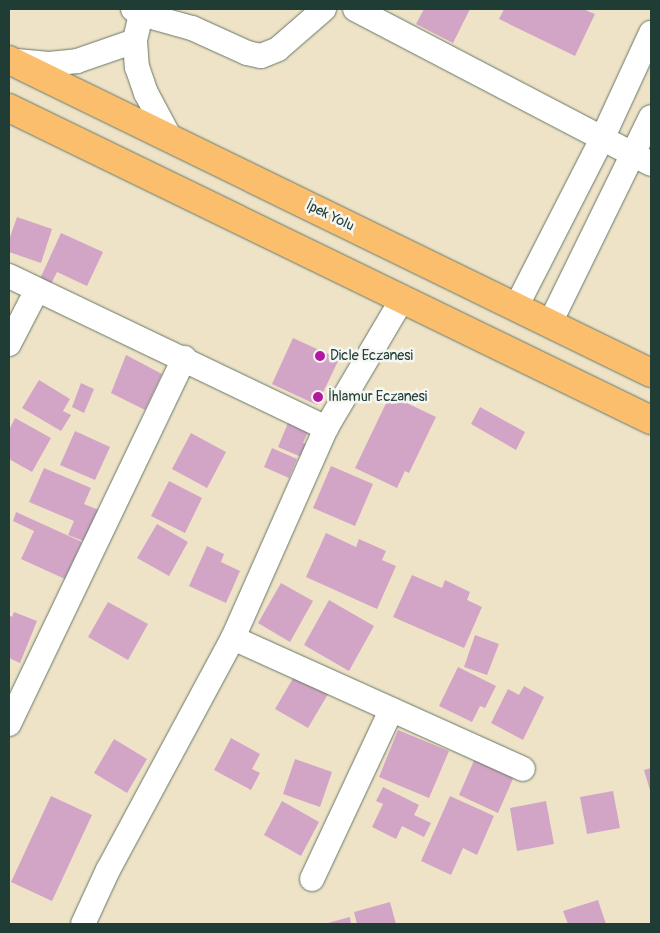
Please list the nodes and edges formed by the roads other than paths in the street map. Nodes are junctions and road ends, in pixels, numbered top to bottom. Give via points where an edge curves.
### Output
1 (324, 9) edge
2 (355, 9) edge
3 (137, 11) edge
4 (651, 33) edge
5 (135, 41) junction
6 (9, 60) edge
7 (9, 108) edge
8 (651, 118) edge
9 (170, 138) junction
10 (602, 139) junction
11 (643, 160) edge
12 (9, 276) edge
13 (37, 290) junction
14 (403, 298) junction
15 (516, 307) junction
16 (550, 323) junction
17 (9, 344) edge
18 (184, 358) junction
19 (651, 373) edge
20 (651, 420) edge
21 (326, 428) junction
22 (233, 638) junction
23 (391, 710) junction
24 (9, 724) edge
25 (523, 769) dead end
26 (312, 879) dead end
27 (83, 924) edge

1 - 3 street via 278,49 261,56 192,28
2 - 10 street
3 - 5 street
4 - 10 street
5 - 6 street via 77,61 49,64
5 - 9 street via 137,67 146,93
6 - 9 highway, İpek Yolu
7 - 14 highway
8 - 11 street
9 - 15 highway, İpek Yolu
10 - 11 street
10 - 15 street
11 - 16 street
12 - 13 street
13 - 17 street
13 - 18 street
14 - 20 highway
14 - 21 street
15 - 16 highway, İpek Yolu
16 - 19 highway, İpek Yolu
18 - 21 street
18 - 24 street
21 - 22 street
22 - 23 street
22 - 27 street via 108,870
23 - 25 street
23 - 26 street

